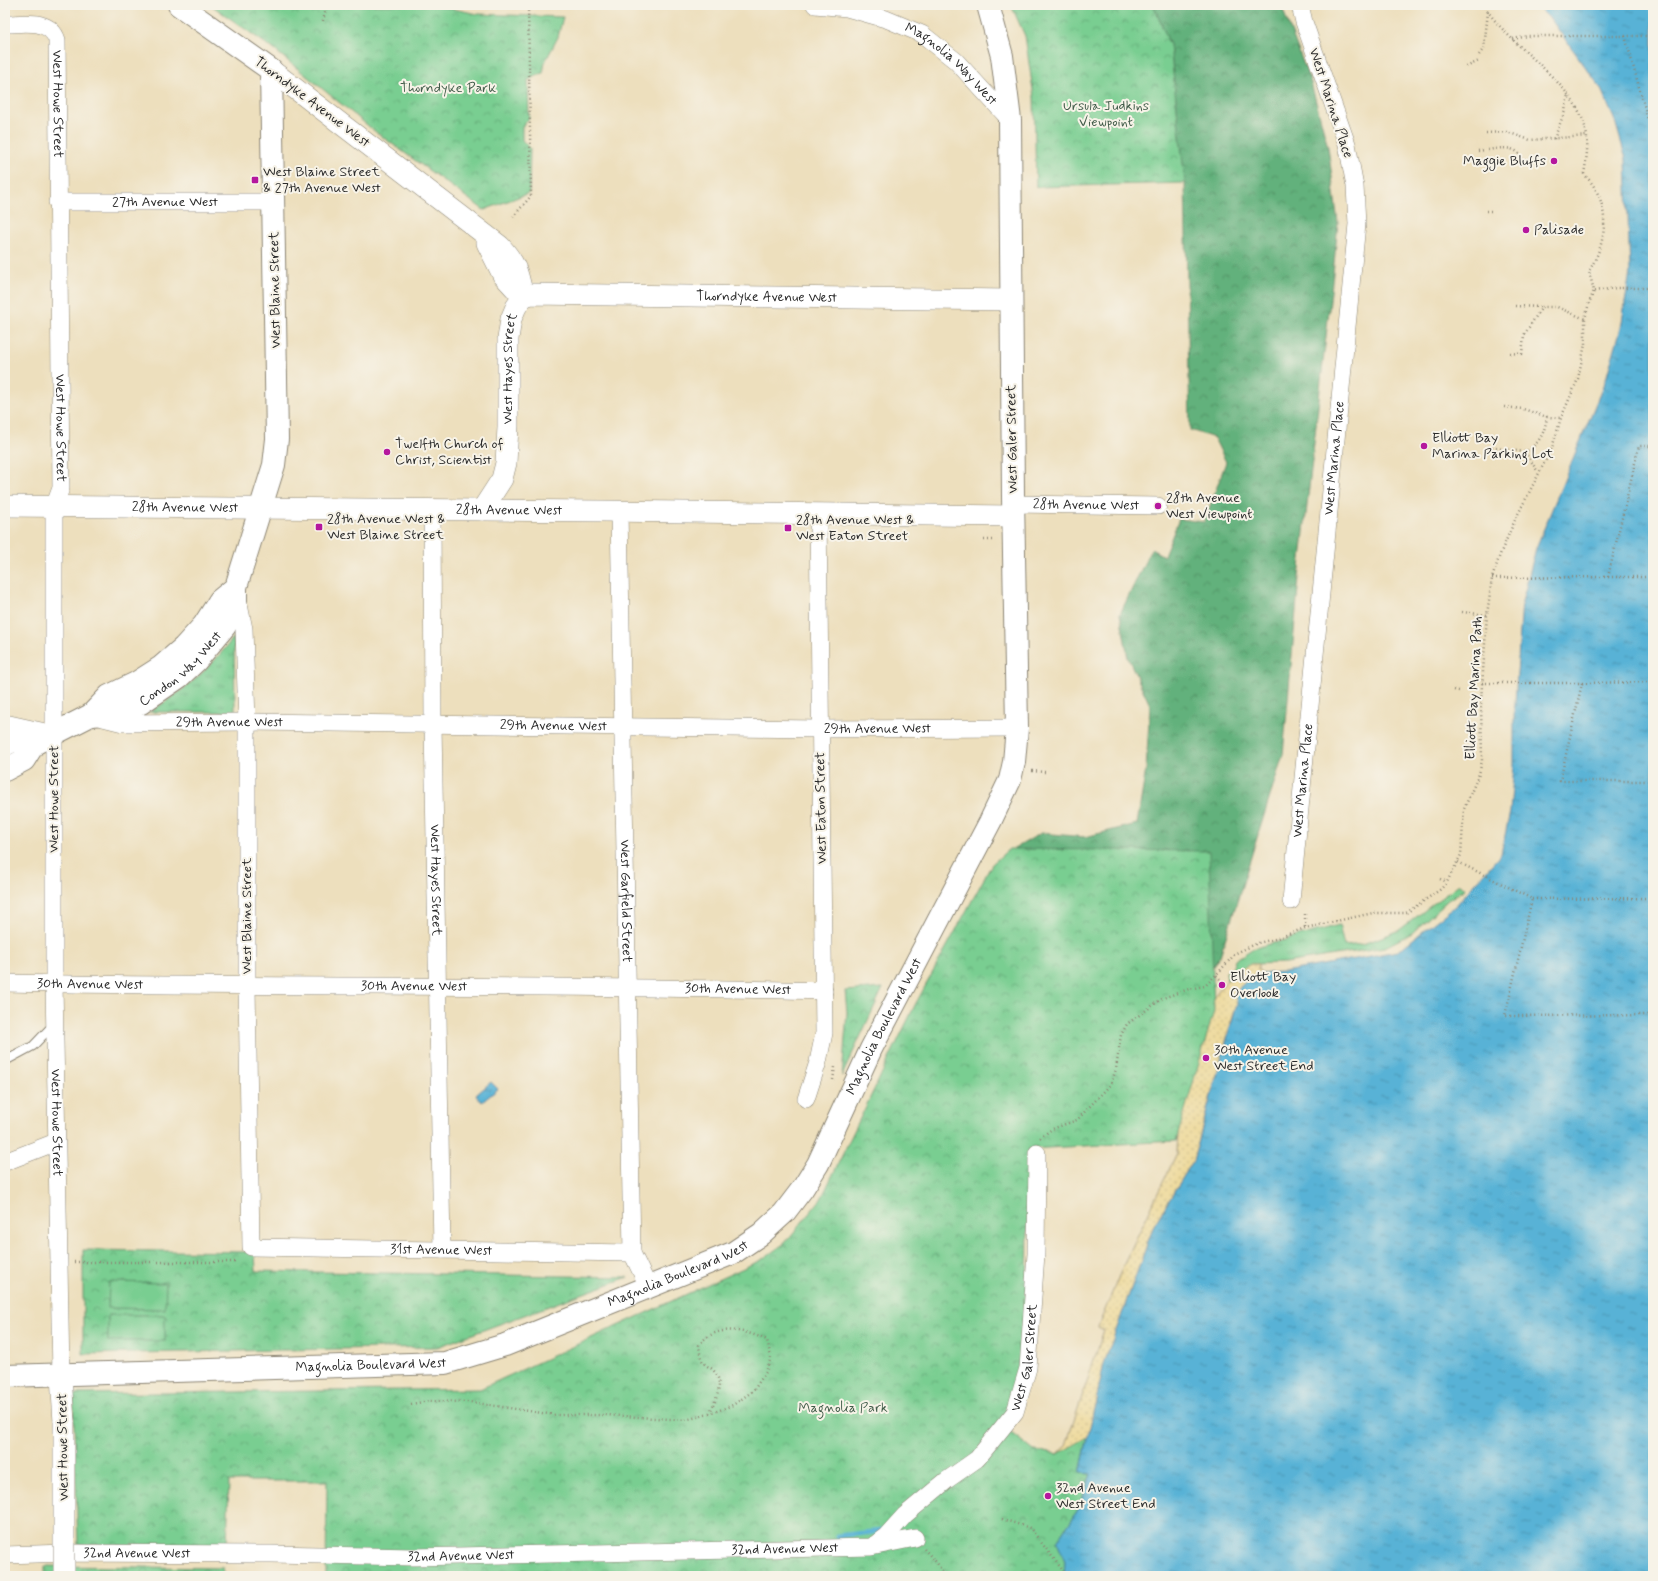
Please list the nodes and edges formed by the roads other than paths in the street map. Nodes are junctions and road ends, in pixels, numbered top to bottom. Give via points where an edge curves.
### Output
1 (179, 5) edge
2 (815, 5) edge
3 (988, 5) edge
4 (1294, 5) edge
5 (1300, 5) edge
6 (1304, 22) junction
7 (5, 24) edge
8 (271, 70) junction
9 (1010, 120) junction
10 (57, 202) junction
11 (274, 202) junction
12 (523, 297) junction
13 (1010, 300) junction
14 (5, 506) edge
15 (1158, 506) dead end
16 (54, 507) junction
17 (261, 508) junction
18 (432, 510) junction
19 (482, 510) junction
20 (1013, 510) junction
21 (620, 511) junction
22 (818, 513) junction
23 (236, 587) junction
24 (91, 715) junction
25 (247, 722) junction
26 (5, 723) edge
27 (433, 724) junction
28 (624, 726) junction
29 (1016, 728) junction
30 (820, 729) junction
31 (54, 734) junction
32 (34, 744) junction
33 (5, 745) edge
34 (1023, 765) joint
35 (5, 770) edge
36 (1291, 901) dead end
37 (5, 983) edge
38 (54, 984) junction
39 (247, 986) junction
40 (438, 986) junction
41 (628, 988) junction
42 (824, 991) junction
43 (55, 1024) junction
44 (5, 1061) edge
45 (806, 1100) dead end
46 (56, 1142) junction
47 (1038, 1153) road end
48 (5, 1162) edge
49 (251, 1247) joint
50 (442, 1250) junction
51 (632, 1253) junction
52 (649, 1288) junction
53 (5, 1376) edge
54 (61, 1376) junction
55 (915, 1538) road end
56 (871, 1547) junction
57 (5, 1555) edge
58 (64, 1576) edge

1 - 8 main road, Thorndyke Avenue West
2 - 9 street, Magnolia Way West via 847,8 886,18 922,34 956,61
3 - 9 main road via 1002,56
4 - 6 street, West Marina Place
5 - 6 street, West Marina Place
6 - 36 street, West Marina Place via 1347,144 1355,186 1358,224
7 - 10 street, West Howe Street via 39,24 47,26 55,33
8 - 11 main road, West Blaine Street
8 - 12 street, Thorndyke Avenue West via 481,231 503,275
9 - 13 main road, West Galer Street
10 - 11 street, 27th Avenue West
10 - 16 street, West Howe Street via 61,488
11 - 17 main road, West Blaine Street via 277,439 274,465
12 - 13 street, Thorndyke Avenue West via 538,293
12 - 19 street, West Hayes Street via 512,316 508,334 506,463 502,479
13 - 20 main road, West Galer Street
14 - 16 street, 28th Avenue West
15 - 20 street, 28th Avenue West
16 - 17 street, 28th Avenue West
16 - 31 street, West Howe Street
17 - 18 street, 28th Avenue West
17 - 23 main road
18 - 19 street, 28th Avenue West
18 - 27 street, West Hayes Street
19 - 21 street, 28th Avenue West
20 - 22 street, 28th Avenue West
20 - 29 main road, West Galer Street
21 - 22 street, 28th Avenue West
21 - 28 street, West Garfield Street
22 - 30 street, West Eaton Street
23 - 24 main road, Condon Way West via 220,600 184,647 161,667 109,696
23 - 25 street, West Blaine Street via 244,629
24 - 25 street, 29th Avenue West via 123,723
24 - 31 main road, Condon Way West
25 - 27 street, 29th Avenue West
25 - 39 street, West Blaine Street
26 - 31 street
27 - 28 street, 29th Avenue West
27 - 40 street, West Hayes Street
28 - 30 street, 29th Avenue West
28 - 41 street, West Garfield Street
29 - 30 street, 29th Avenue West
29 - 34 main road, West Galer Street
30 - 42 street, West Eaton Street
31 - 32 main road, Condon Way West
31 - 38 street, West Howe Street
32 - 33 main road via 13,741
32 - 35 main road, Condon Way West via 24,760
34 - 52 main road, Magnolia Boulevard West via 1010,780 871,1049 818,1164 803,1188 784,1213 733,1253
37 - 38 street, 30th Avenue West
38 - 39 street, 30th Avenue West
38 - 43 street, West Howe Street
39 - 40 street, 30th Avenue West
39 - 49 street, West Blaine Street
40 - 41 street, 30th Avenue West
40 - 50 street, West Hayes Street
41 - 42 street, 30th Avenue West
41 - 51 street, West Garfield Street
42 - 45 street, West Eaton Street via 824,1033
43 - 44 lane via 33,1046
43 - 46 street, West Howe Street
46 - 48 street
46 - 54 street, West Howe Street
47 - 56 street, West Galer Street via 1036,1254 1028,1368 1015,1412 978,1459 905,1515 886,1536
49 - 50 street, 31st Avenue West
50 - 51 street, 31st Avenue West
51 - 52 street, West Garfield Street
52 - 54 main road, Magnolia Boulevard West via 504,1345 445,1363
53 - 54 main road, Magnolia Boulevard West
54 - 58 street, West Howe Street, bridge via 64,1422
55 - 56 street, 32nd Avenue West
56 - 57 street, 32nd Avenue West via 413,1557 272,1554

